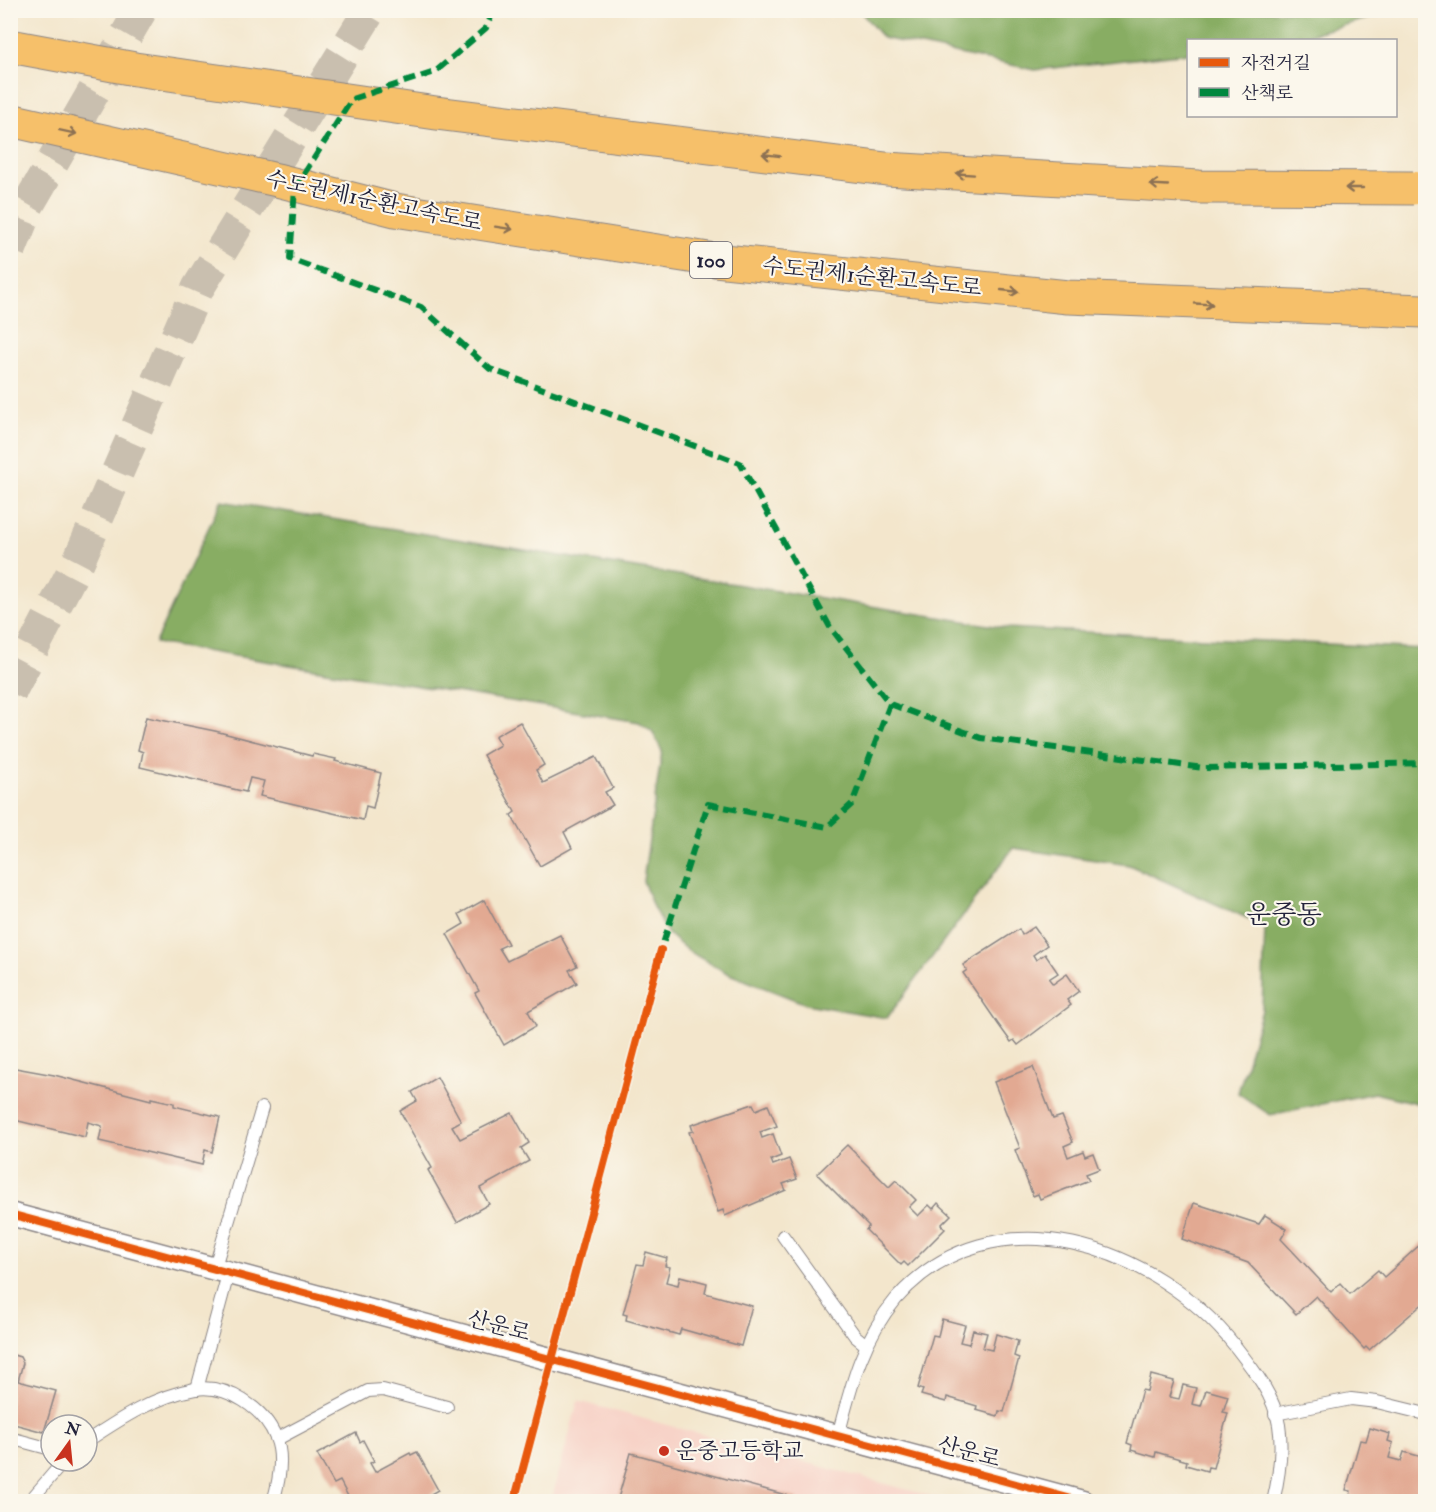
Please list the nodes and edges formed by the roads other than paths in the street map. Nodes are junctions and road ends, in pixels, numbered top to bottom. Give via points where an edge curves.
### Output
1 (10, 46) edge
2 (10, 120) edge
3 (1413, 188) dead end
4 (1423, 311) dead end
5 (262, 1108) dead end
6 (10, 1214) edge
7 (783, 1236) dead end
8 (221, 1272) junction
9 (866, 1345) junction
10 (197, 1389) junction
11 (447, 1407) dead end
12 (1275, 1414) junction
13 (1425, 1414) edge
14 (99, 1434) edge
15 (838, 1436) junction
16 (10, 1438) edge
17 (277, 1439) junction
18 (39, 1446) edge
19 (54, 1473) edge
20 (29, 1502) edge
21 (273, 1502) edge
22 (1083, 1502) edge
23 (1273, 1502) edge

3 -> 1 highway, bridge via 1199,187 886,169 424,111 135,69
2 -> 4 highway, 수도권제1순환고속도로 / 100, bridge via 395,210 716,260 1068,297
5 - 8 lane
6 - 8 street, 산운로
7 - 9 lane via 855,1336
8 - 10 lane
8 - 15 street, 산운로
9 - 12 lane via 881,1319 915,1280 961,1252 1014,1240 1070,1241 1151,1273 1206,1313 1253,1368
9 - 15 lane via 856,1367
10 - 14 lane via 163,1398
10 - 17 lane via 217,1389 233,1395 267,1422
11 - 17 lane via 383,1390 368,1390
12 - 13 lane via 1351,1399
12 - 23 lane via 1280,1458
15 - 22 street, 산운로
16 - 18 lane
17 - 21 lane via 280,1463
19 - 20 lane

